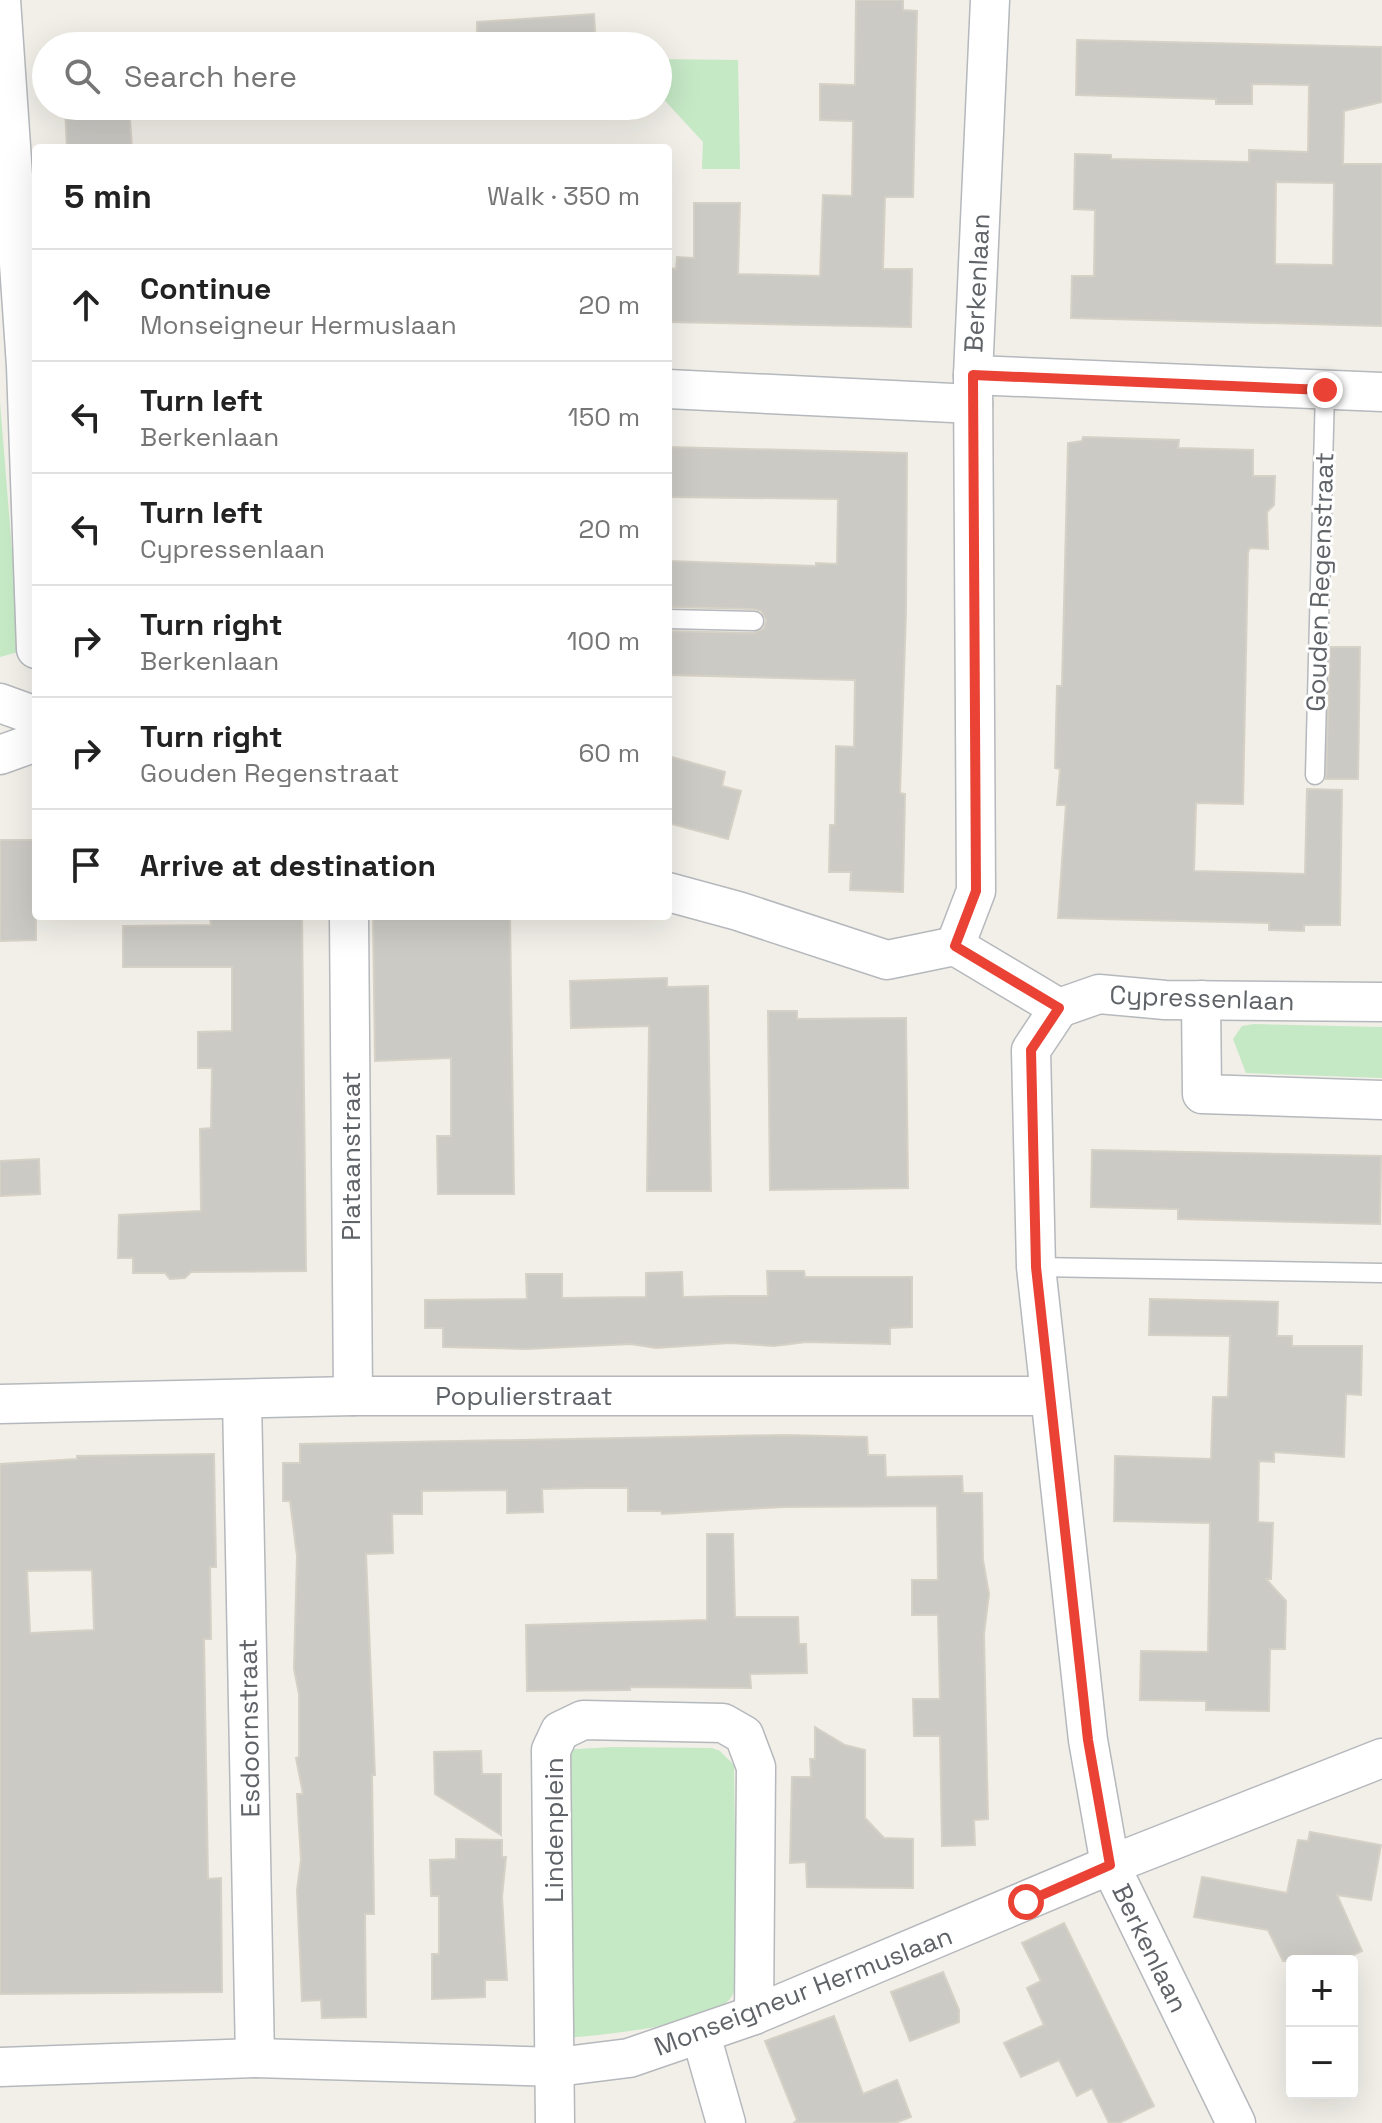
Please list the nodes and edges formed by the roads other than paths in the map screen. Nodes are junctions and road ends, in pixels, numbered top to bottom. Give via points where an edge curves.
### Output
1 (1, 0) edge
2 (990, 0) edge
3 (21, 366) edge
4 (672, 389) edge
5 (973, 390) junction
6 (1325, 390) junction
7 (1382, 392) edge
8 (32, 574) edge
9 (672, 619) edge
10 (754, 621) dead end
11 (0, 703) edge
12 (32, 715) edge
13 (32, 743) edge
14 (0, 755) edge
15 (1315, 775) dead end
16 (672, 893) edge
17 (349, 920) edge
18 (955, 946) junction
19 (1201, 1000) junction
20 (1382, 1002) edge
21 (1059, 1008) junction
22 (1382, 1100) edge
23 (1036, 1267) junction
24 (1382, 1273) edge
25 (353, 1396) junction
26 (1048, 1396) junction
27 (242, 1399) junction
28 (0, 1404) edge
29 (1382, 1758) edge
30 (1110, 1865) junction
31 (754, 2015) junction
32 (701, 2035) junction
33 (255, 2058) junction
34 (0, 2067) edge
35 (557, 2067) junction
36 (555, 2123) edge
37 (726, 2123) edge
38 (1236, 2123) edge

1 - 3 street
2 - 5 street, Berkenlaan
3 - 8 street
4 - 5 street
5 - 6 street
5 - 18 street, Berkenlaan via 976,891
6 - 7 street
6 - 15 lane, Gouden Regenstraat
9 - 10 lane
11 - 12 street
13 - 14 street
16 - 18 street via 887,960
17 - 25 street, Plataanstraat
18 - 21 street
19 - 20 street, Cypressenlaan
19 - 21 street, Cypressenlaan via 1099,994
19 - 22 street via 1202,1094
21 - 23 street, Berkenlaan via 1031,1050
23 - 24 lane
23 - 26 street, Berkenlaan
25 - 26 street, Populierstraat
25 - 27 street, Populierstraat
26 - 30 street, Berkenlaan via 1088,1740
27 - 28 street, Populierstraat
27 - 33 street, Esdoornstraat
29 - 30 street, Monseigneur Hermuslaan
30 - 31 street, Monseigneur Hermuslaan
30 - 38 street, Berkenlaan
31 - 32 street, Monseigneur Hermuslaan
31 - 35 street, Lindenplein via 756,1767 744,1735 723,1723 583,1720 560,1731 551,1750
32 - 35 street, Monseigneur Hermuslaan via 629,2058
32 - 37 street
33 - 34 street, Monseigneur Hermuslaan
33 - 35 street, Monseigneur Hermuslaan
35 - 36 street, Lindenplein

